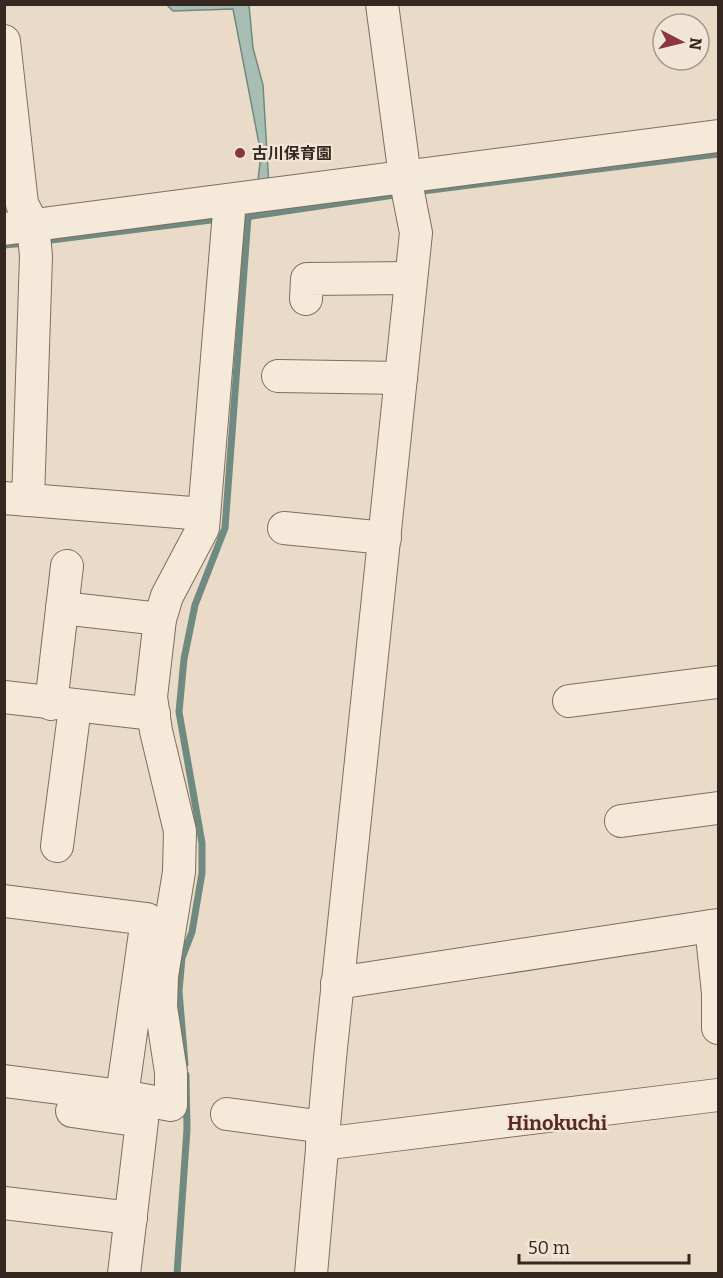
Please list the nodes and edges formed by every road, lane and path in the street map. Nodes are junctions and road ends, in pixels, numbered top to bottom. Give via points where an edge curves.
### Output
1 (382, 4) edge
2 (4, 41) edge
3 (9, 114) edge
4 (718, 136) edge
5 (12, 173) edge
6 (405, 177) junction
7 (230, 200) junction
8 (19, 227) edge
9 (411, 278) junction
10 (306, 299) dead end
11 (278, 376) dead end
12 (401, 378) junction
13 (16, 499) edge
14 (204, 514) junction
15 (284, 528) dead end
16 (384, 538) junction
17 (67, 566) dead end
18 (62, 608) junction
19 (160, 619) junction
20 (718, 682) edge
21 (4, 697) edge
22 (569, 701) dead end
23 (63, 705) junction
24 (154, 714) junction
25 (718, 808) edge
26 (621, 821) dead end
27 (57, 846) dead end
28 (4, 901) edge
29 (715, 925) edge
30 (338, 984) junction
31 (718, 1028) edge
32 (4, 1082) edge
33 (122, 1096) junction
34 (718, 1096) edge
35 (74, 1101) junction
36 (718, 1102) edge
37 (4, 1103) edge
38 (227, 1114) dead end
39 (323, 1136) junction
40 (4, 1203) edge
41 (131, 1218) junction
42 (124, 1274) edge
43 (311, 1274) edge

1 - 6 street
2 - 3 street
3 - 5 street
4 - 6 street
5 - 8 street via 22,204
6 - 7 street
6 - 9 street via 416,233
7 - 8 street
7 - 14 street
8 - 13 street via 36,256
9 - 10 street via 307,279
9 - 12 street
11 - 12 street
12 - 16 street
13 - 14 street
14 - 19 street via 203,528 167,596
15 - 16 street
16 - 30 street
17 - 18 street
18 - 19 street
18 - 23 street
19 - 24 street via 151,697
20 - 22 street
21 - 23 street
23 - 24 street
23 - 27 street
24 - 33 street via 180,831 177,883 162,976 161,1007 171,1072 171,1105
25 - 26 street
28 - 33 street via 147,919
29 - 30 street
29 - 31 street
30 - 39 street
32 - 35 street
33 - 35 street
34 - 36 street
34 - 39 street
35 - 37 street
35 - 41 street via 142,1121
38 - 39 street
39 - 43 street
40 - 41 street
41 - 42 street

